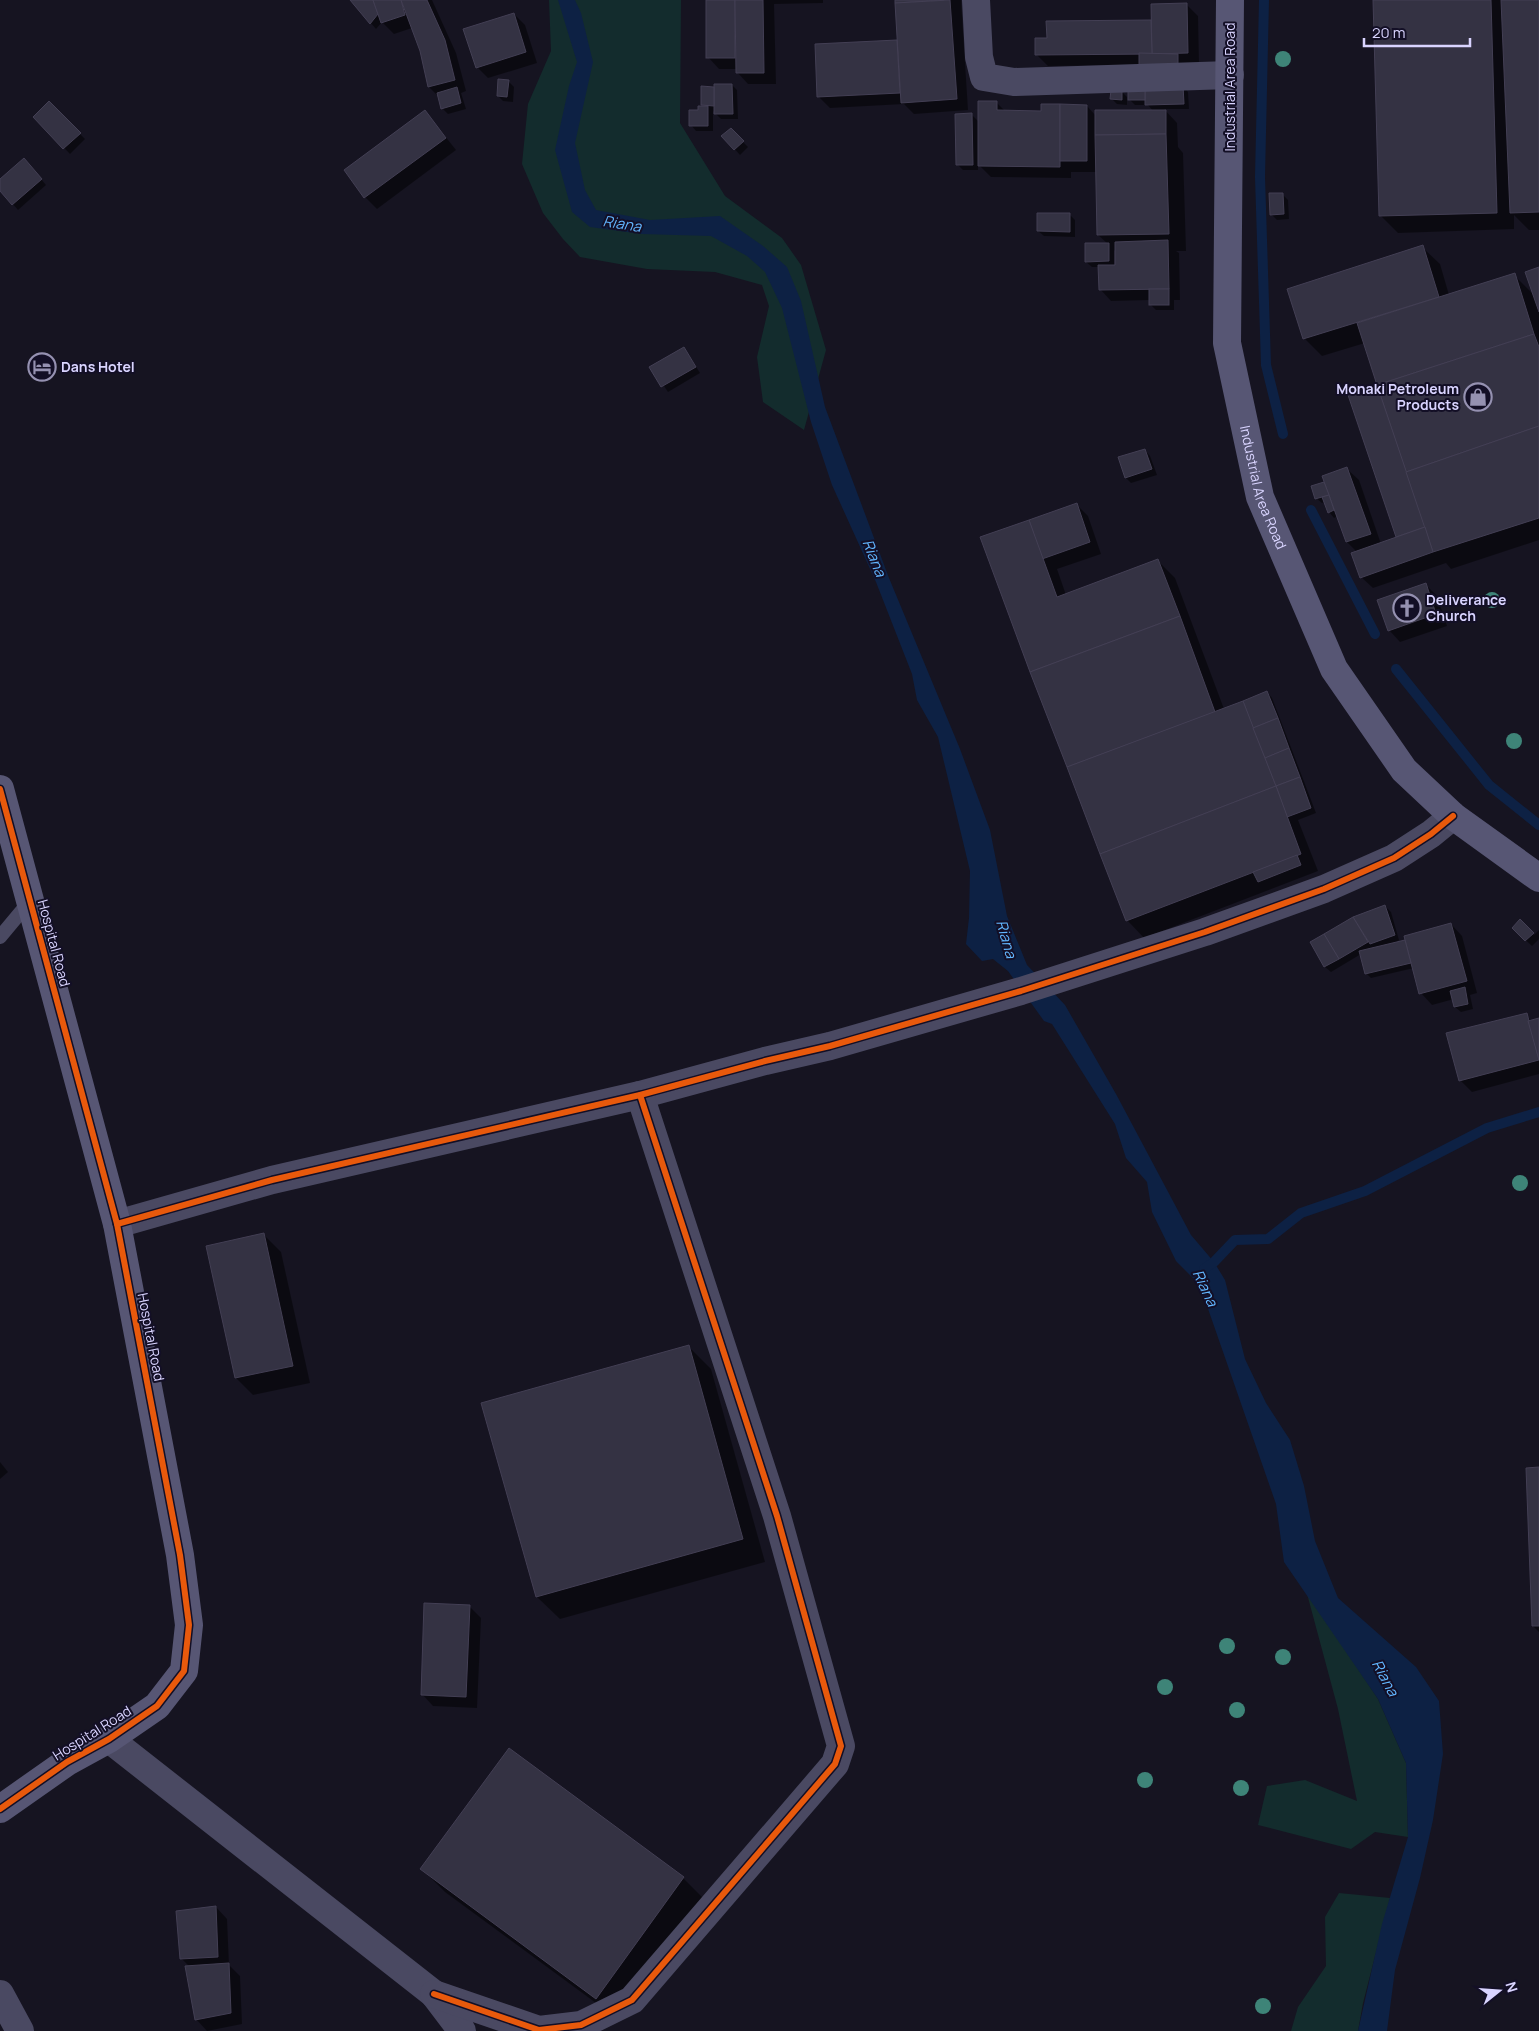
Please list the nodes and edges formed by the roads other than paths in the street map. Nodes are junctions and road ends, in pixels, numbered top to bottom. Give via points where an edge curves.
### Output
1 (976, 0) edge
2 (1230, 0) edge
3 (1230, 75) junction
4 (0, 789) edge
5 (1454, 816) junction
6 (1539, 878) edge
7 (30, 902) junction
8 (0, 937) edge
9 (640, 1094) junction
10 (117, 1224) junction
11 (109, 1739) junction
12 (0, 1809) edge
13 (0, 1994) edge
14 (434, 1994) junction
15 (20, 2031) edge
16 (462, 2031) edge

1 - 3 street via 984,77 1014,82
2 - 3 street, Industrial Area Road
3 - 5 street, Industrial Area Road via 1227,343 1260,497 1334,669 1404,770
4 - 7 street, Hospital Road
5 - 6 street, Industrial Area Road
5 - 9 street via 1394,858 1324,889 1204,932 1021,991 830,1046
7 - 8 lane
7 - 10 street, Hospital Road
9 - 10 street via 272,1180
9 - 14 street via 777,1516 842,1746 834,1764 632,2000 581,2025 539,2030
10 - 11 street, Hospital Road via 180,1555 189,1626 184,1671 157,1706
11 - 12 street, Hospital Road via 66,1762
11 - 14 street
13 - 15 street
14 - 16 street

